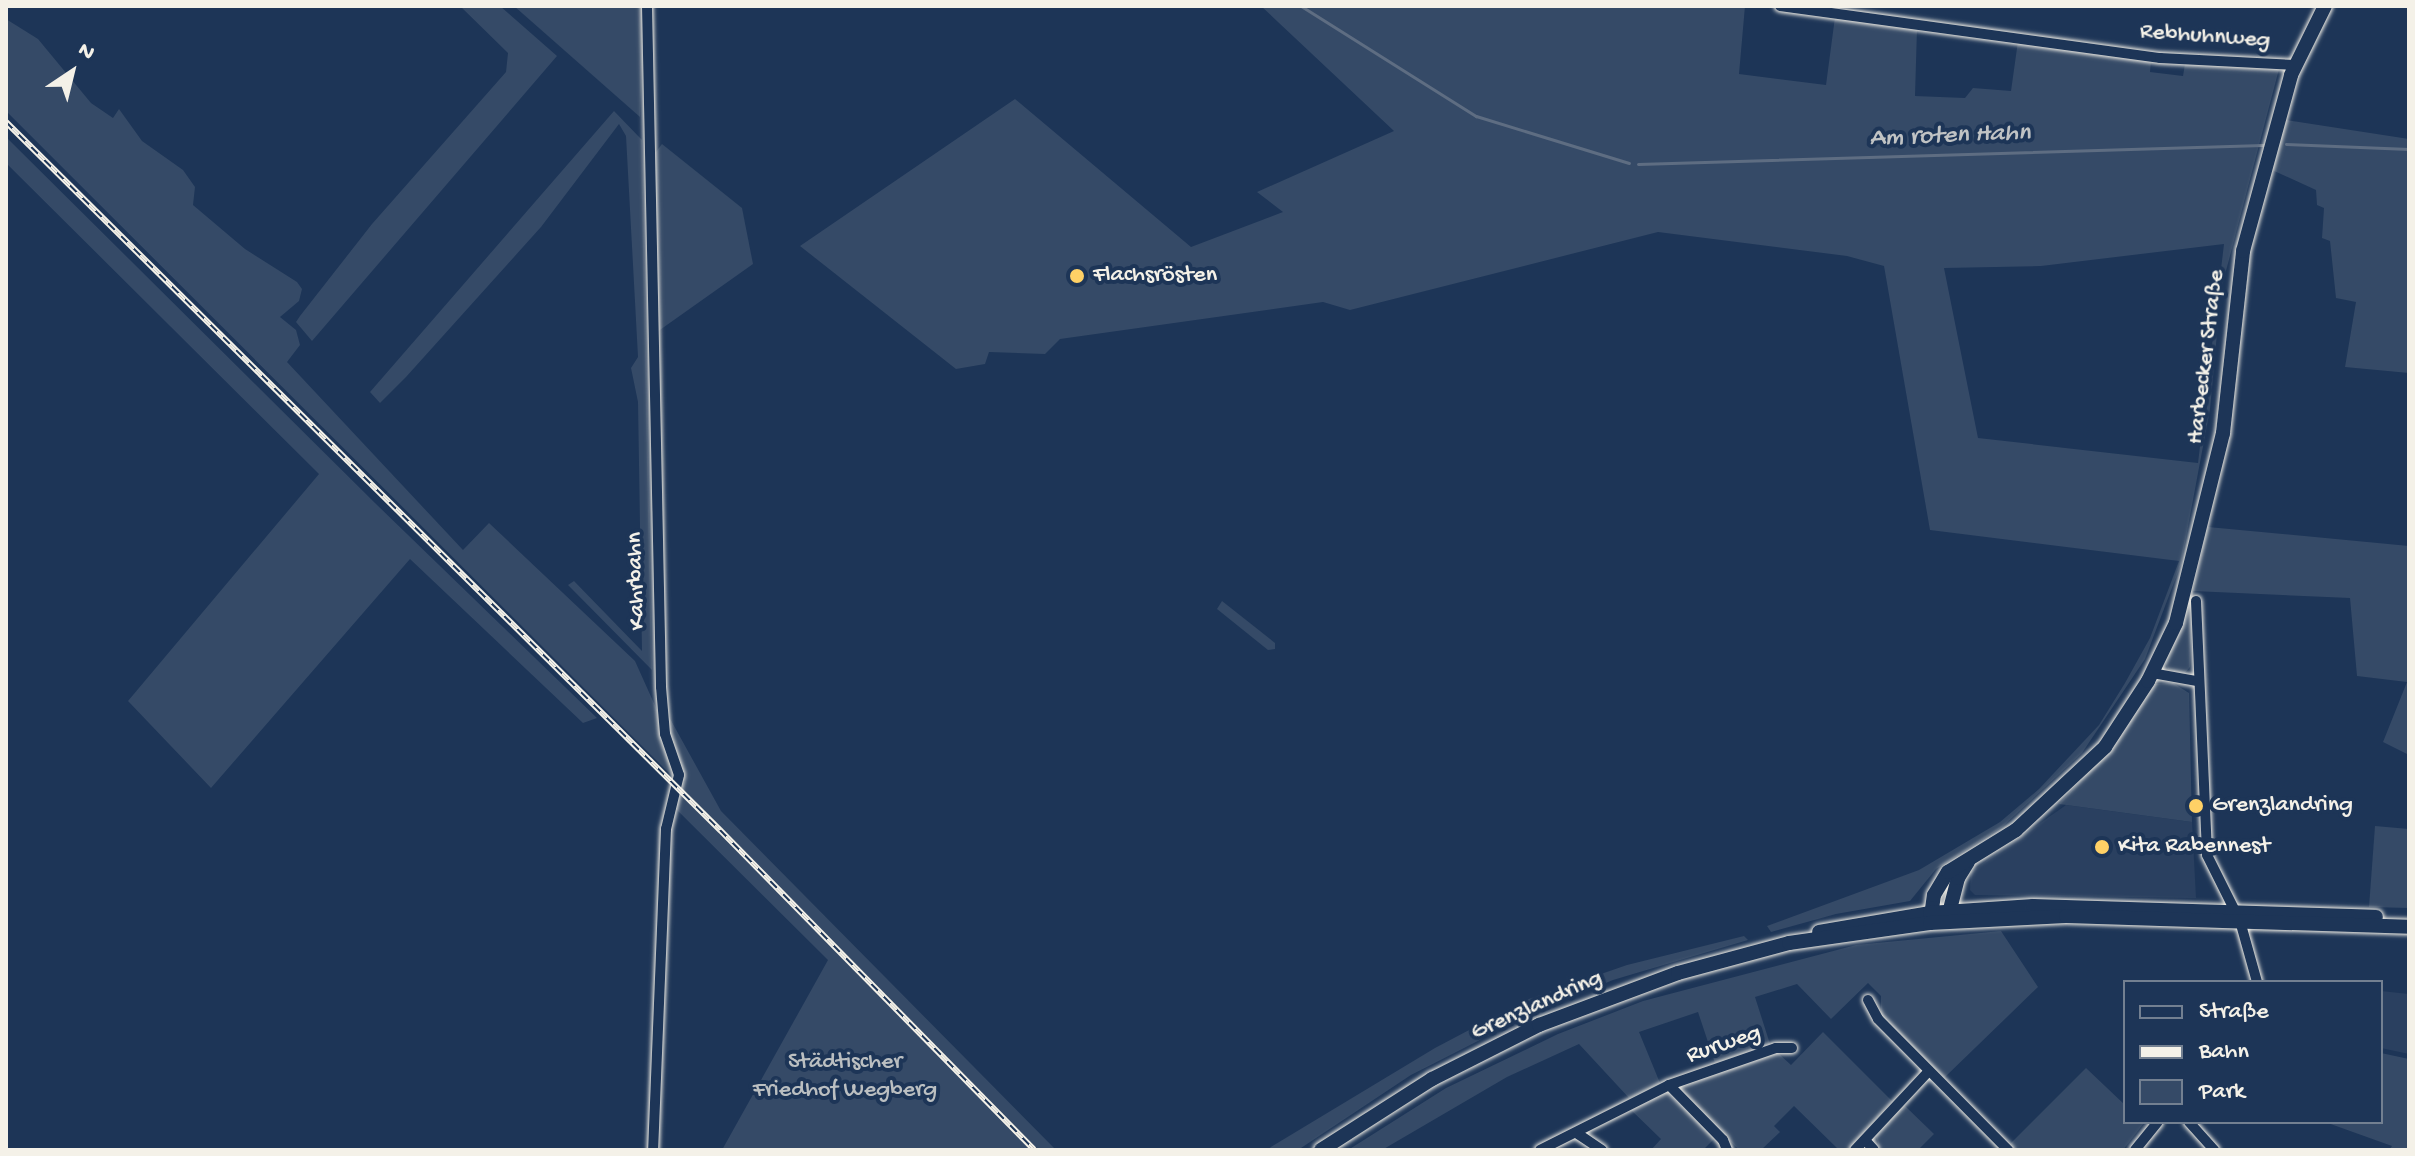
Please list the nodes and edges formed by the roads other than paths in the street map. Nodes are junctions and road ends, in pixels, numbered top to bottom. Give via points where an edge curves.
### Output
1 (647, 6) edge
2 (1780, 6) edge
3 (2325, 6) edge
4 (2295, 65) junction
5 (2196, 601) dead end
6 (2152, 673) junction
7 (2196, 681) junction
8 (1969, 861) junction
9 (1949, 916) junction
10 (2238, 916) junction
11 (1930, 918) junction
12 (2409, 919) edge
13 (2409, 927) edge
14 (2256, 980) edge
15 (1868, 1000) dead end
16 (1792, 1048) dead end
17 (1929, 1071) junction
18 (1669, 1085) junction
19 (2156, 1124) edge
20 (2191, 1124) edge
21 (1578, 1134) junction
22 (1865, 1140) junction
23 (653, 1150) edge
24 (1321, 1150) edge
25 (1540, 1150) edge
26 (1602, 1150) edge
27 (1727, 1150) edge
28 (1855, 1150) edge
29 (1874, 1150) edge
30 (2008, 1150) edge
31 (2135, 1150) edge
32 (2214, 1150) edge

1 - 23 street, Kahrbahn via 661,687 665,734 679,775 666,829
2 - 4 street, Rebhuhnweg via 2160,58
3 - 4 main road, Harbecker Straße
4 - 6 main road, Harbecker Straße via 2236,284 2223,433 2196,556 2176,623
5 - 7 street
6 - 7 street
6 - 8 main road, Harbecker Straße via 2091,762 2041,811
7 - 10 street via 2207,855
8 - 9 main road via 1958,878
8 - 11 main road, Harbecker Straße via 1948,872
9 - 10 main road, Grenzlandring via 2059,905
9 - 11 main road, Grenzlandring
10 - 12 main road, Grenzlandring
10 - 13 main road, Grenzlandring
10 - 14 street
11 - 24 main road, Grenzlandring via 1789,943 1678,973 1539,1025 1432,1079
15 - 17 street via 1878,1019
16 - 18 street, Rurweg via 1776,1048
17 - 22 street
17 - 30 street
18 - 21 street, Rurweg
18 - 27 street, Rurweg
19 - 31 street
20 - 32 street
21 - 25 street, Rurweg
21 - 26 street
22 - 28 street
22 - 29 street

